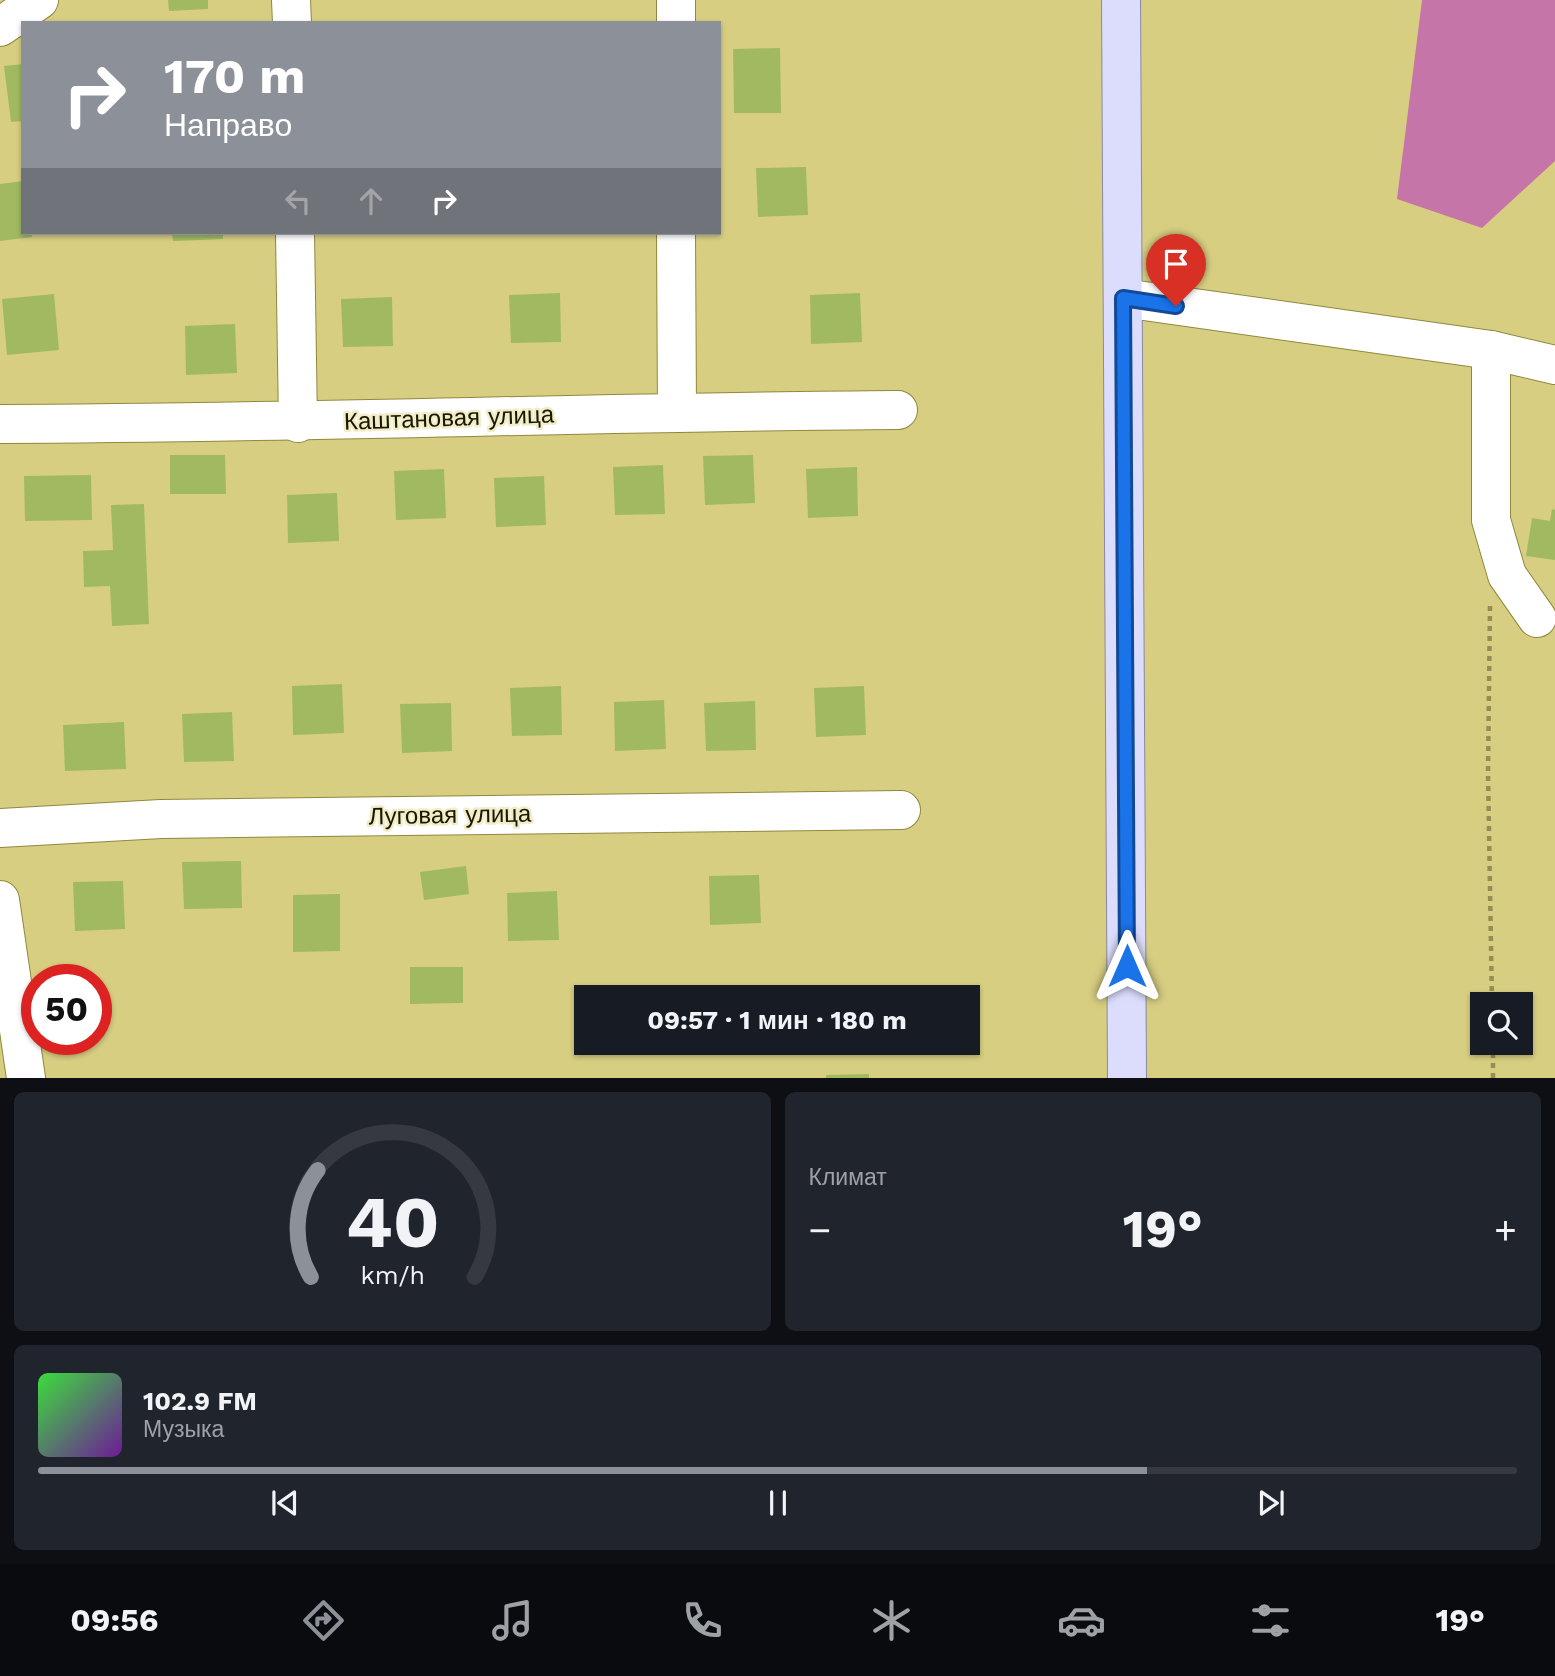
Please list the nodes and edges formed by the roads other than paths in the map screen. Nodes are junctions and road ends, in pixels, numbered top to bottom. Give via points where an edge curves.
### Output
1 (40, 0) edge
2 (291, 0) edge
3 (676, 0) edge
4 (1121, 0) edge
5 (292, 21) edge
6 (676, 21) edge
7 (0, 27) edge
8 (295, 235) edge
9 (676, 235) edge
10 (1123, 298) junction
11 (1491, 350) junction
12 (1555, 365) edge
13 (898, 410) dead end
14 (677, 412) junction
15 (298, 423) junction
16 (0, 424) edge
17 (1537, 618) dead end
18 (901, 810) dead end
19 (0, 828) edge
20 (0, 900) edge
21 (26, 1077) edge
22 (1127, 1077) edge

1 - 7 lane
2 - 5 lane
3 - 6 lane
4 - 10 main road
8 - 15 lane
9 - 14 lane
10 - 11 lane
10 - 22 main road
11 - 12 lane
11 - 17 lane via 1491,520 1507,575
13 - 14 lane, Каштановая улица
14 - 15 lane, Каштановая улица
15 - 16 lane, Каштановая улица
18 - 19 lane, Луговая улица via 161,819
20 - 21 lane

